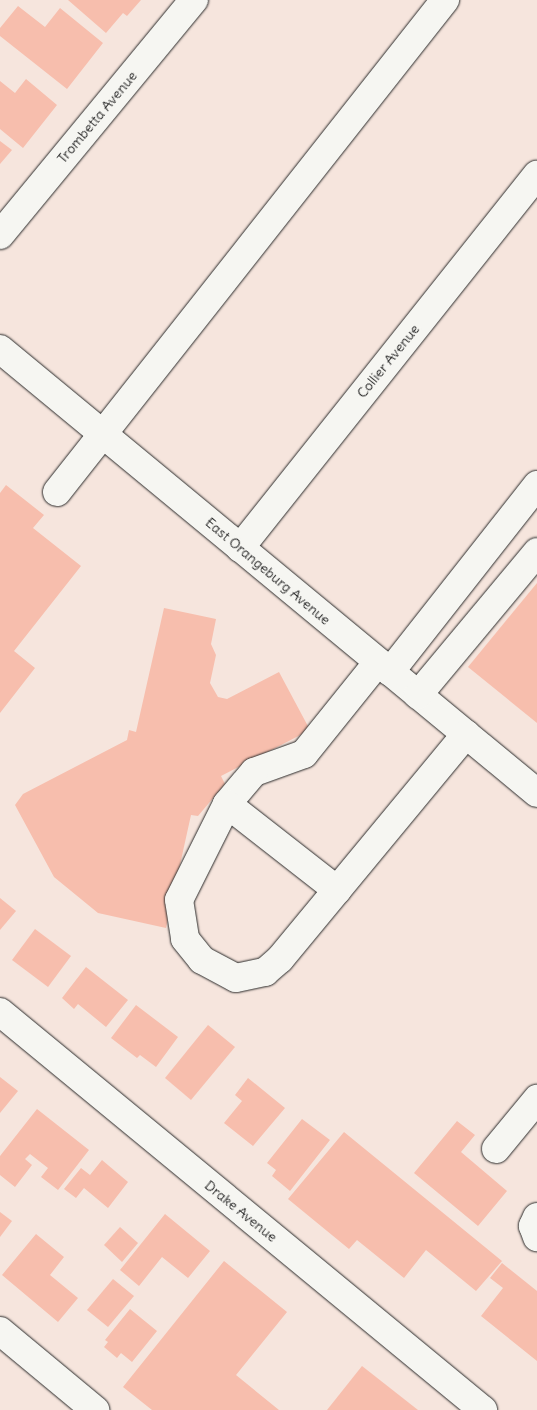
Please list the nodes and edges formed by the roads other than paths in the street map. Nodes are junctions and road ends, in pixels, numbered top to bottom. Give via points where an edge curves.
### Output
1 (194, 0) edge
2 (445, 0) edge
3 (537, 174) edge
4 (0, 235) edge
5 (0, 349) edge
6 (102, 434) junction
7 (537, 486) edge
8 (57, 492) dead end
9 (240, 548) junction
10 (537, 552) edge
11 (384, 667) junction
12 (418, 695) junction
13 (466, 734) junction
14 (537, 793) edge
15 (227, 804) junction
16 (337, 890) junction
17 (0, 1012) edge
18 (537, 1099) edge
19 (496, 1149) dead end
20 (537, 1217) edge
21 (537, 1237) edge
22 (1, 1333) edge
23 (95, 1410) edge
24 (482, 1410) edge

1 - 4 street, Trombetta Avenue
2 - 6 street
3 - 9 street, Collier Avenue
5 - 6 street, East Orangeburg Avenue
6 - 8 street
6 - 9 street, East Orangeburg Avenue
7 - 11 street
9 - 11 street, East Orangeburg Avenue
10 - 12 street
11 - 12 street, East Orangeburg Avenue
11 - 15 street via 304,754 254,772
12 - 13 street, East Orangeburg Avenue
13 - 14 street, East Orangeburg Avenue
13 - 16 street
15 - 16 street
15 - 16 street via 180,900 185,939 202,960 236,978 265,972 280,959
17 - 24 street, Drake Avenue
18 - 19 street
20 - 21 street via 533,1226
22 - 23 street

